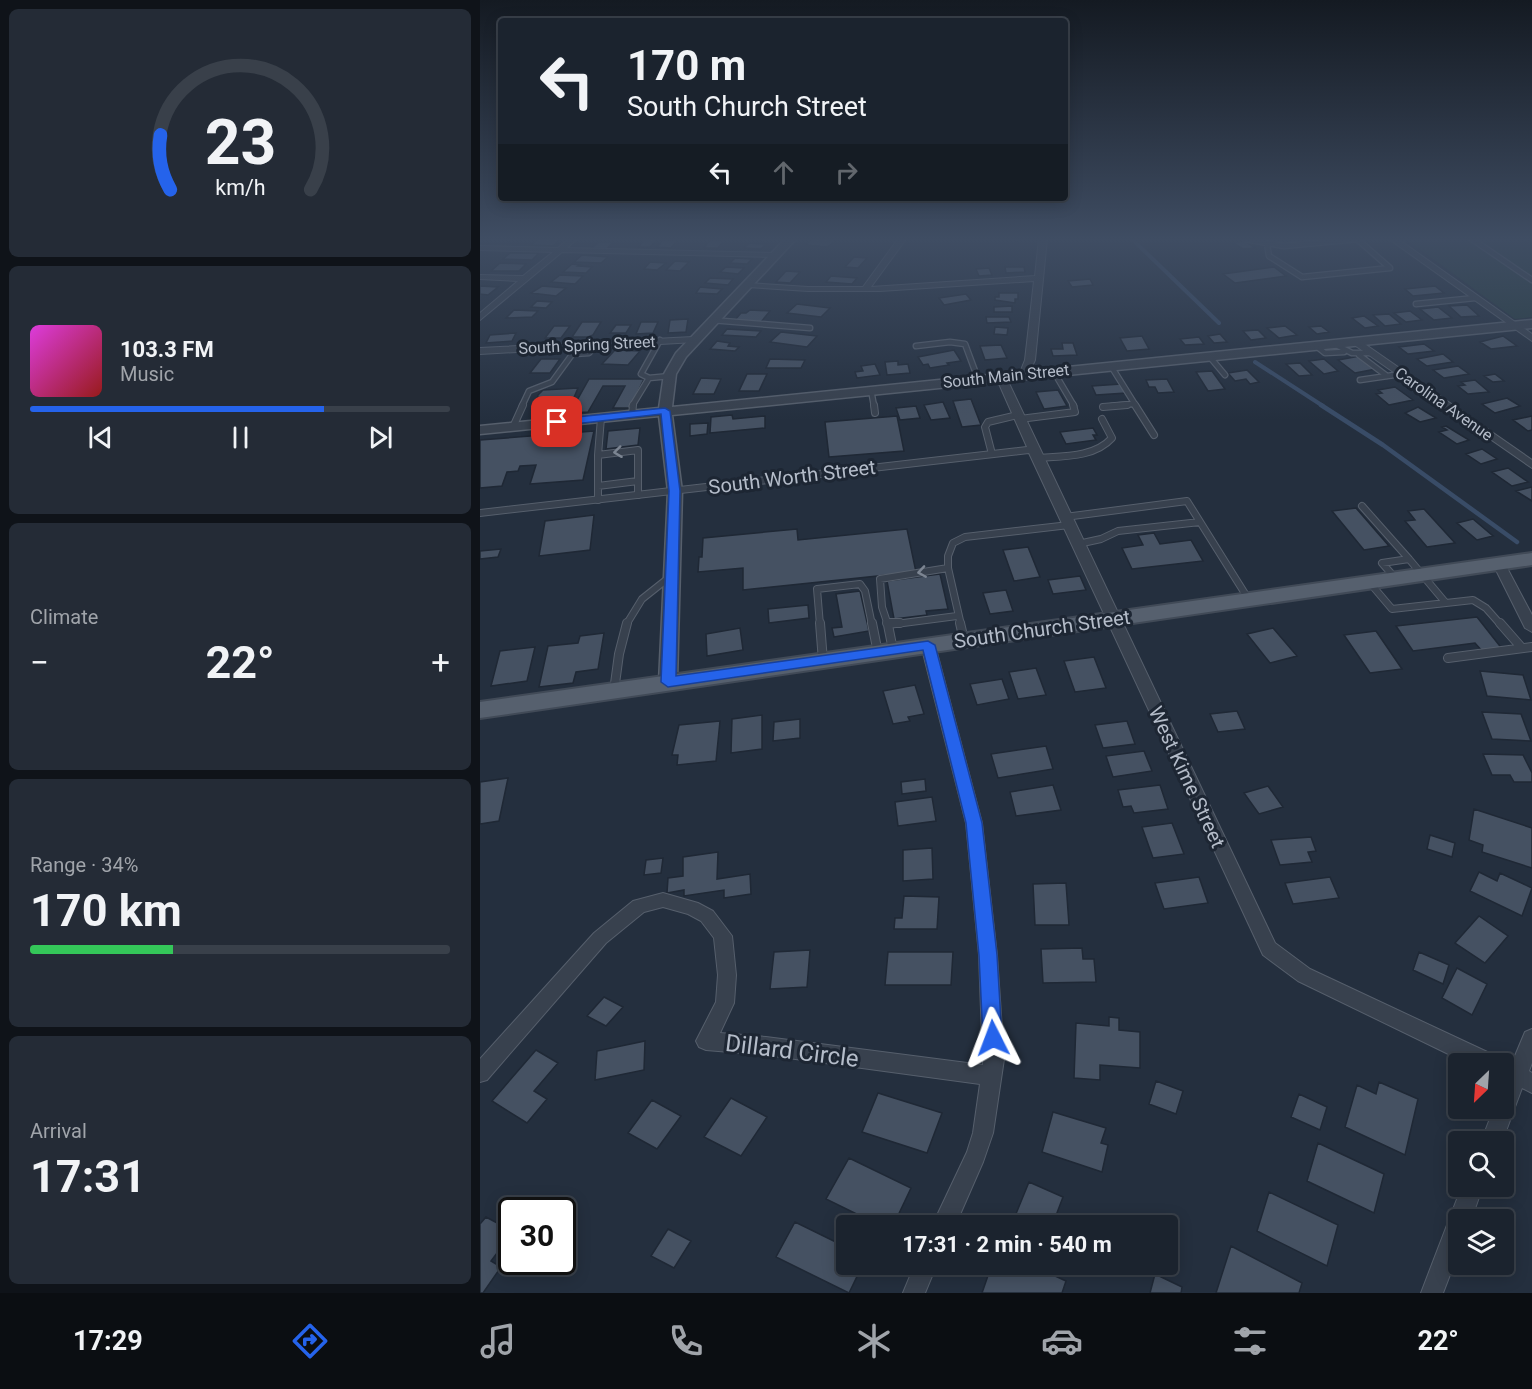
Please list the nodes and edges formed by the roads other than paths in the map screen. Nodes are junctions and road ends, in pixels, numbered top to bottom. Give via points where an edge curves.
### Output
1 (501, 299) edge
2 (732, 299) edge
3 (1036, 299) edge
4 (1462, 299) edge
5 (1477, 299) edge
6 (1416, 304) dead end
7 (480, 317) edge
8 (711, 320) junction
9 (1532, 324) edge
10 (1512, 326) junction
11 (810, 328) dead end
12 (1532, 338) edge
13 (660, 340) junction
14 (693, 340) junction
15 (916, 346) dead end
16 (1358, 348) junction
17 (577, 349) junction
18 (480, 351) edge
19 (1209, 356) junction
20 (1111, 366) junction
21 (1054, 372) junction
22 (1401, 374) junction
23 (1024, 375) junction
24 (1225, 375) dead end
25 (670, 376) junction
26 (1387, 376) junction
27 (1001, 377) junction
28 (649, 378) junction
29 (978, 380) junction
30 (1360, 380) dead end
31 (872, 390) junction
32 (1133, 404) junction
33 (1103, 407) dead end
34 (665, 411) junction
35 (875, 413) dead end
36 (633, 415) junction
37 (1019, 417) junction
38 (602, 418) junction
39 (1102, 419) dead end
40 (513, 427) junction
41 (480, 430) edge
42 (1154, 435) dead end
43 (992, 454) junction
44 (1035, 454) junction
45 (598, 455) junction
46 (1532, 465) edge
47 (638, 481) junction
48 (598, 486) junction
49 (675, 491) junction
50 (638, 495) junction
51 (598, 500) junction
52 (1362, 506) dead end
53 (480, 513) edge
54 (1067, 521) junction
55 (1200, 522) junction
56 (1078, 544) junction
57 (1408, 559) junction
58 (1532, 559) edge
59 (1499, 564) junction
60 (948, 568) junction
61 (673, 575) junction
62 (1424, 575) junction
63 (1395, 579) junction
64 (1370, 583) junction
65 (1249, 600) junction
66 (1445, 602) junction
67 (957, 616) junction
68 (1113, 619) junction
69 (888, 625) junction
70 (1532, 628) edge
71 (964, 640) junction
72 (928, 645) junction
73 (1521, 647) junction
74 (1532, 647) edge
75 (885, 652) junction
76 (1448, 658) dead end
77 (823, 661) junction
78 (668, 682) junction
79 (614, 691) junction
80 (480, 710) edge
81 (1532, 1038) edge
82 (1468, 1053) edge
83 (480, 1073) edge
84 (992, 1076) junction
85 (1518, 1076) edge
86 (1496, 1131) edge
87 (948, 1215) edge
88 (1448, 1251) edge
89 (921, 1275) edge
90 (914, 1293) edge
91 (1432, 1293) edge

1 - 7 street
2 - 8 street
3 - 23 street
4 - 6 lane
5 - 10 street
8 - 11 lane
8 - 14 street
9 - 10 street, South Main Street
10 - 12 street
10 - 16 street, South Main Street
13 - 14 street, South Spring Street
13 - 17 street, South Spring Street
13 - 28 lane via 641,374
14 - 25 street
15 - 29 lane via 965,344
16 - 19 street, South Main Street via 1316,345
16 - 22 street, Carolina Avenue via 1372,352
16 - 26 lane
17 - 18 street, South Spring Street
17 - 40 lane via 552,382 529,391
19 - 20 street, South Main Street
19 - 24 lane
20 - 21 street, South Main Street
20 - 32 lane
21 - 23 street, South Main Street
21 - 37 lane via 1075,412
22 - 26 lane
22 - 46 street, Carolina Avenue
23 - 27 street, South Main Street
25 - 28 lane
25 - 34 street
26 - 30 lane
27 - 29 street, South Main Street
27 - 37 street, West Kime Street
28 - 36 lane via 632,406
29 - 31 street, South Main Street
31 - 34 street, South Main Street
31 - 35 lane
32 - 33 lane
32 - 42 lane
34 - 36 street, South Main Street
34 - 49 street
36 - 38 street, South Main Street
37 - 43 lane via 988,422 985,427
37 - 44 street, West Kime Street
38 - 40 street, South Main Street
38 - 45 lane
39 - 44 lane via 1112,438 1105,446 1087,452
40 - 41 street, South Main Street
43 - 44 street, South Worth Street
43 - 49 street, South Worth Street
44 - 54 street, West Kime Street
47 -> 45 lane via 638,450
45 - 48 lane
47 - 48 lane
47 - 50 lane
48 - 51 lane
49 - 50 street, South Worth Street
49 - 61 street
50 - 51 street, South Worth Street
51 - 53 street, South Worth Street
52 - 57 lane
54 - 55 lane via 1187,501
54 - 56 street, West Kime Street
54 - 60 lane via 965,537 953,543
55 - 56 lane via 1118,531
55 - 65 lane
56 - 68 street, West Kime Street
57 - 62 lane
57 - 63 lane via 1382,563
58 - 59 main road, South Church Street
59 - 62 main road, South Church Street
59 - 70 street
60 - 67 lane
60 -> 69 lane via 880,579
61 - 78 street
61 - 79 lane via 644,596 624,628
62 - 63 main road, South Church Street
62 - 66 lane
63 - 64 main road, South Church Street
64 - 65 main road, South Church Street
64 - 66 lane via 1392,609
65 - 68 main road, South Church Street
66 - 73 lane via 1481,603
67 - 69 lane
67 - 71 lane
68 - 71 main road, South Church Street
68 - 82 street, West Kime Street via 1269,949 1313,980
69 - 75 lane
71 - 72 main road, South Church Street
72 - 75 main road, South Church Street
72 - 84 street via 974,823 988,955
73 - 74 lane
73 - 76 lane
75 - 77 main road, South Church Street
75 - 77 lane via 860,584 817,589
77 - 78 main road, South Church Street
78 - 79 main road, South Church Street
79 - 80 main road, South Church Street
81 - 85 street
83 - 84 street, Dillard Circle via 600,938 639,906 663,900 707,916 723,936 727,975 724,1003 706,1041
84 - 87 street via 983,1133
85 - 86 street
88 - 91 street
89 - 90 street

